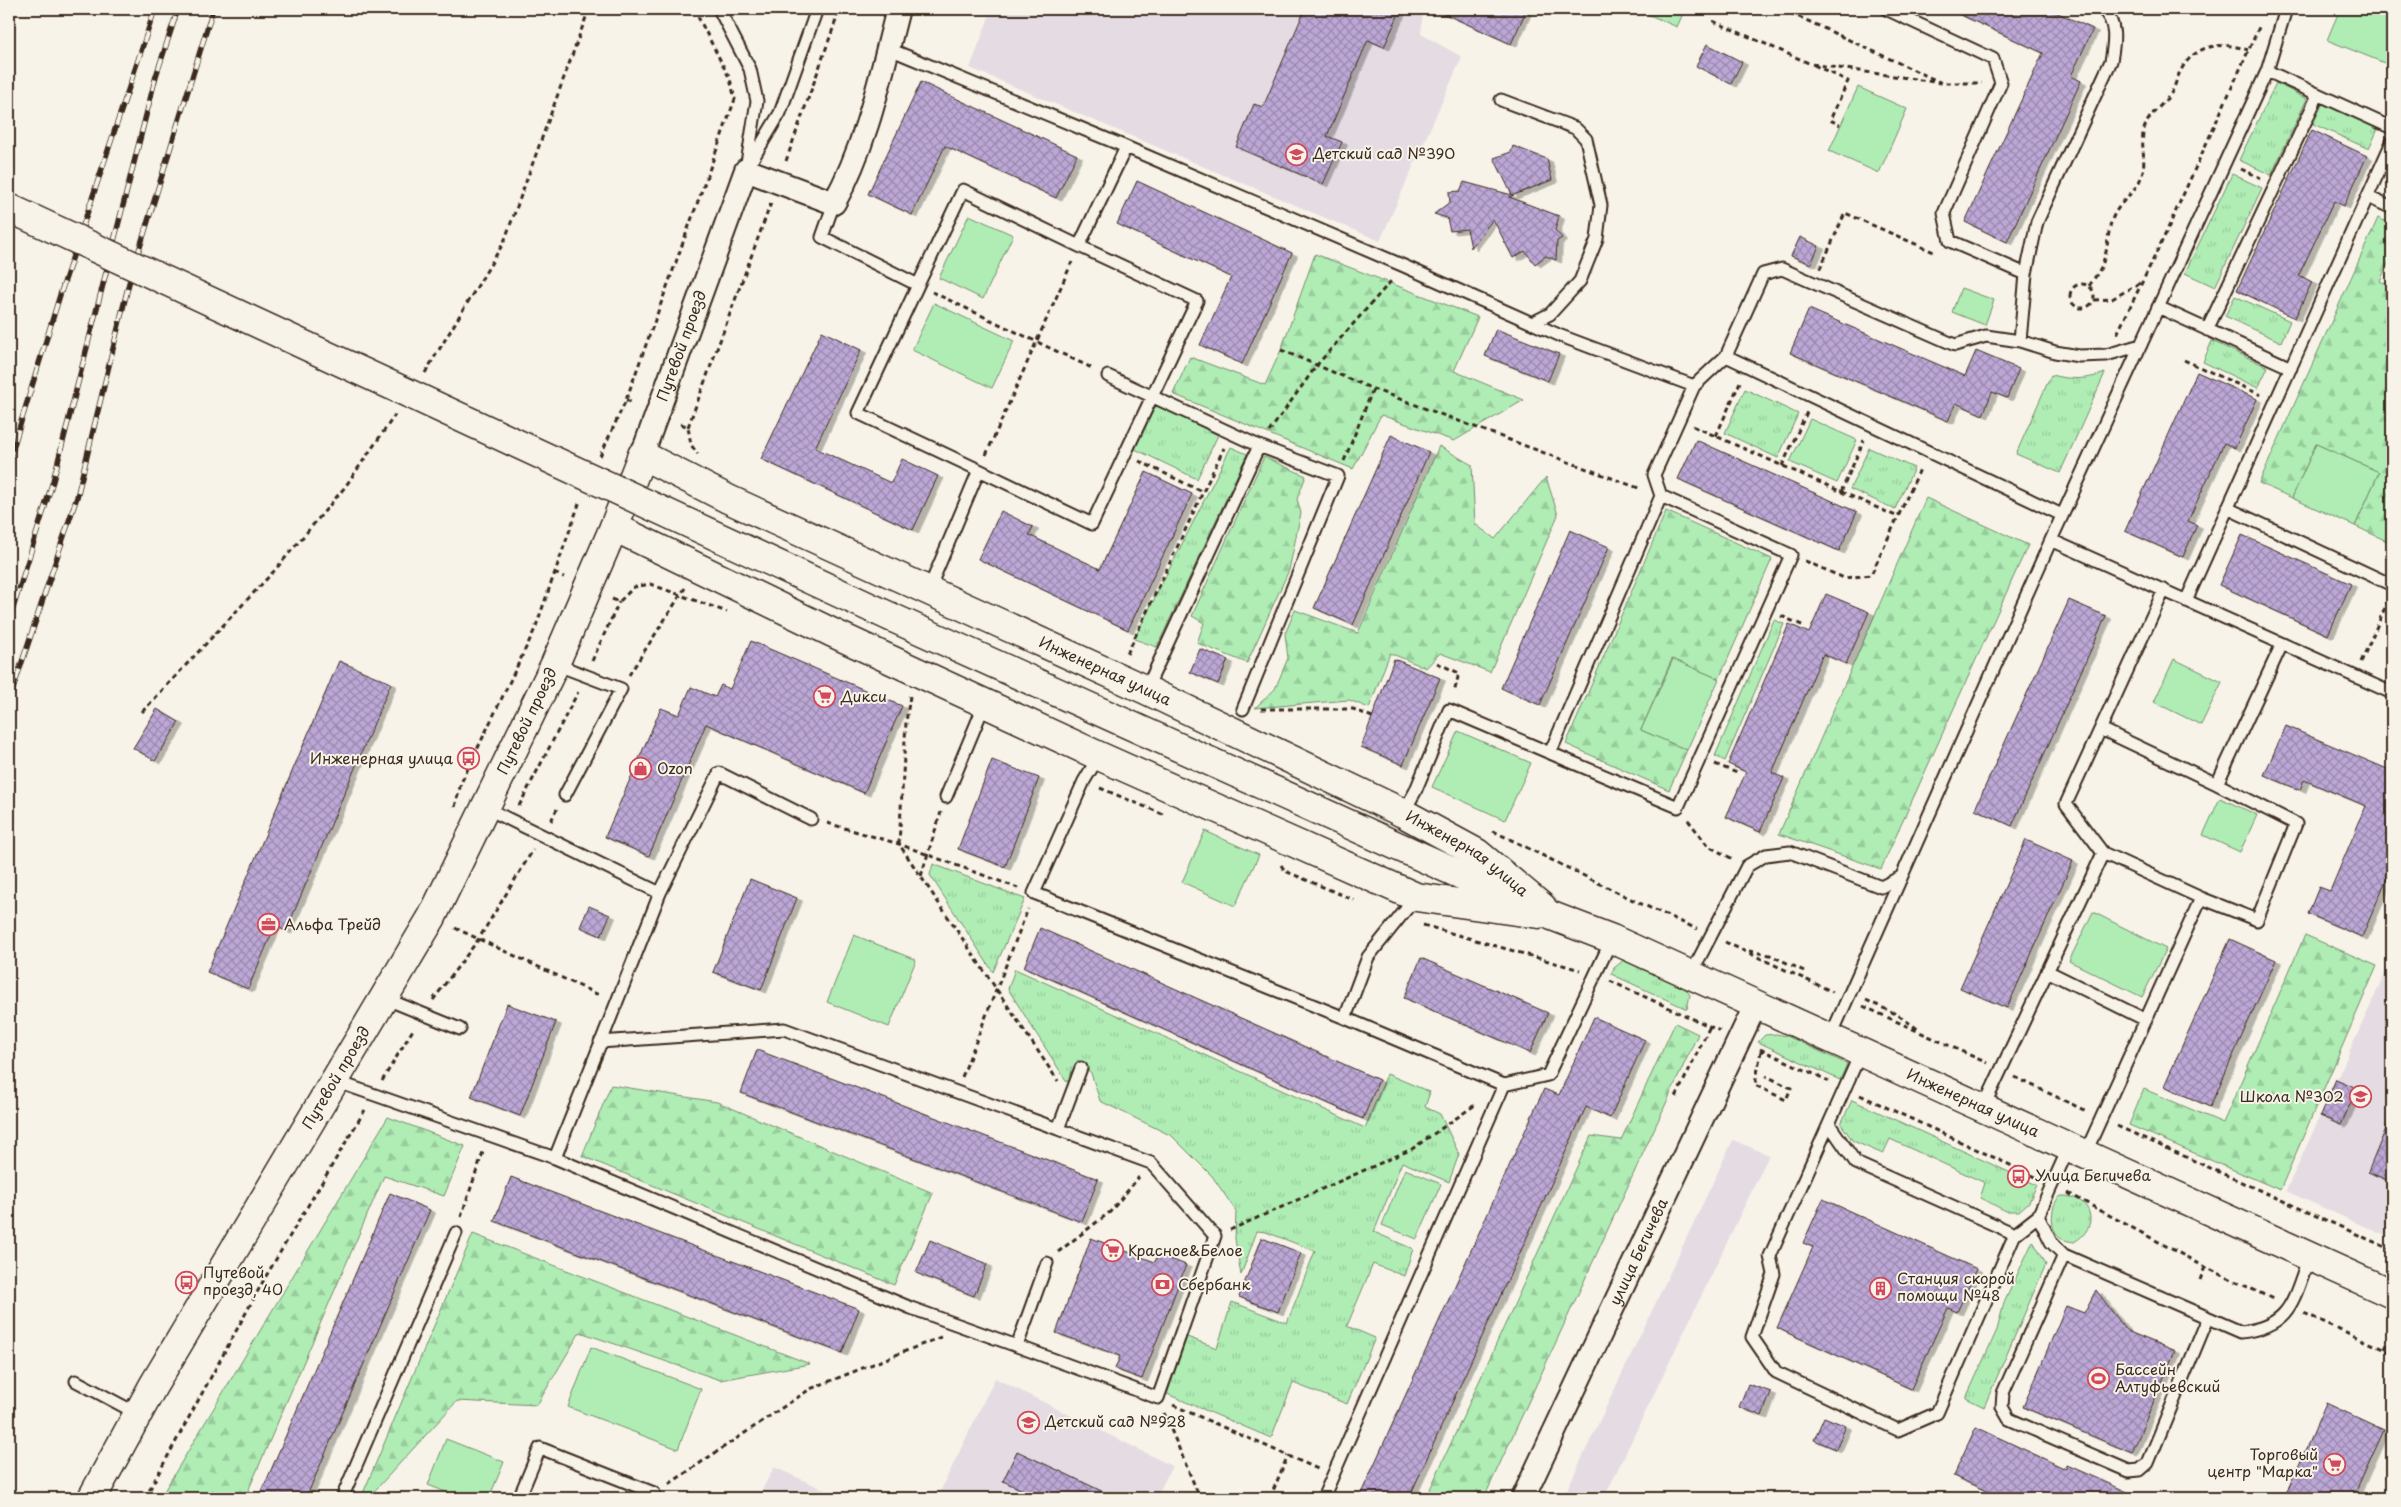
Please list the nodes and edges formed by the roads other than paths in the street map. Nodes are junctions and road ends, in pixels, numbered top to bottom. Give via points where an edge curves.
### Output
1 (719, 9) edge
2 (817, 9) edge
3 (898, 9) edge
4 (1886, 9) edge
5 (2102, 9) edge
6 (2286, 9) edge
7 (888, 48) junction
8 (2267, 72) junction
9 (2318, 95) junction
10 (1500, 100) dead end
11 (2392, 128) edge
12 (2392, 142) edge
13 (1126, 147) junction
14 (746, 170) junction
15 (2368, 197) junction
16 (834, 203) junction
17 (9, 208) edge
18 (2392, 208) edge
19 (1079, 246) junction
20 (2026, 274) junction
21 (918, 285) junction
22 (2158, 307) junction
23 (1532, 323) junction
24 (2207, 330) junction
25 (2020, 341) junction
26 (2141, 345) junction
27 (1726, 356) junction
28 (2291, 368) junction
29 (1108, 376) road end
30 (1694, 386) junction
31 (1152, 396) junction
32 (1259, 446) junction
33 (642, 455) junction
34 (980, 470) junction
35 (1661, 496) junction
36 (2227, 508) junction
37 (2062, 515) junction
38 (614, 528) junction
39 (2051, 540) junction
40 (2392, 585) edge
41 (928, 589) junction
42 (2164, 590) junction
43 (2186, 601) junction
44 (2282, 644) junction
45 (555, 664) junction
46 (1151, 679) junction
47 (2392, 693) edge
48 (985, 703) junction
49 (1243, 709) road end
50 (2101, 729) junction
51 (1550, 753) junction
52 (1099, 756) junction
53 (2217, 784) junction
54 (565, 795) road end
55 (946, 797) road end
56 (486, 808) junction
57 (1403, 813) junction
58 (811, 819) road end
59 (2103, 853) junction
60 (1901, 877) junction
61 (660, 893) junction
62 (1416, 897) junction
63 (2201, 898) junction
64 (1552, 916) junction
65 (1612, 938) junction
66 (2047, 971) junction
67 (1691, 974) junction
68 (384, 998) junction
69 (1756, 1004) junction
70 (1345, 1018) junction
71 (2146, 1020) junction
72 (460, 1029) dead end
73 (1830, 1038) junction
74 (600, 1042) junction
75 (1861, 1052) junction
76 (1081, 1068) dead end
77 (334, 1080) junction
78 (1504, 1085) junction
79 (1982, 1108) junction
80 (1829, 1124) junction
81 (1058, 1129) junction
82 (2077, 1151) junction
83 (555, 1158) junction
84 (2038, 1216) junction
85 (456, 1233) road end
86 (2015, 1234) junction
87 (2064, 1255) junction
88 (2309, 1257) junction
89 (1047, 1263) dead end
90 (2392, 1294) edge
91 (2208, 1318) junction
92 (1017, 1346) junction
93 (76, 1381) dead end
94 (138, 1414) junction
95 (653, 1496) edge
96 (92, 1498) edge
97 (342, 1498) edge
98 (519, 1498) edge
99 (1323, 1498) edge
100 (1523, 1498) edge

1 - 14 lane via 750,69 757,101
2 - 14 lane via 780,113
3 - 7 street
4 - 20 lane via 1993,60 2002,82 1944,213 1950,240
5 - 20 lane via 2115,33 2111,61 2038,222
6 - 8 lane
7 - 13 lane
7 - 16 street via 865,128 846,181
8 - 9 lane
8 - 22 lane
9 - 11 lane
9 - 24 lane
10 - 23 lane via 1575,128 1586,139 1601,205 1597,239 1580,281 1550,314
12 - 15 lane
13 - 19 lane
13 - 23 lane
14 - 16 street
14 - 33 street, Путевой проезд
15 - 18 lane
15 - 28 lane
16 - 21 lane via 822,238
17 - 64 street, bridge via 893,618
19 - 21 lane via 963,190
19 - 31 lane via 1197,301
20 - 25 lane
21 - 34 lane via 858,413
22 - 24 lane
22 - 26 lane
23 - 30 lane
24 - 28 lane
25 - 26 lane via 2079,356 2106,355
25 - 27 lane via 1986,336 1955,345 1782,269 1763,274
26 - 37 lane
27 - 30 lane
27 - 37 lane
28 - 36 lane
29 - 31 lane
30 - 35 lane via 1654,475
31 - 32 lane
31 - 34 lane via 1092,524
32 - 46 lane
32 - 49 lane via 1338,476
33 - 38 street, Путевой проезд
33 - 41 street, Инженерная улица via 728,499
34 - 41 lane
35 - 51 lane
35 - 51 lane via 1791,555 1678,807
36 - 40 lane
36 - 43 lane
37 - 39 lane
38 - 45 street, Путевой проезд
38 - 48 street, Инженерная улица
39 - 42 lane
39 - 60 lane
41 - 46 street, Инженерная улица
42 - 43 lane
42 - 50 lane
43 - 44 lane
44 - 47 lane
44 - 53 lane
45 - 54 lane via 621,689
45 - 56 street, Путевой проезд
46 - 57 street, Инженерная улица
48 - 52 street, Инженерная улица
48 - 55 lane
50 - 53 lane
50 - 59 lane via 2066,804
51 - 57 lane via 1450,711
52 - 62 street, Инженерная улица
52 - 70 lane via 1084,781 1034,894
53 - 63 lane via 2296,824 2257,920
56 - 61 lane
56 - 68 street, Путевой проезд via 432,917
57 - 64 street, Инженерная улица via 1477,853
58 - 61 lane via 719,773
59 - 63 lane
59 - 66 lane
60 - 67 lane via 1880,888 1790,852 1766,855 1747,866
60 - 73 lane
61 - 74 lane
62 - 64 street, Инженерная улица
62 - 70 lane via 1368,957
63 - 71 lane
64 - 65 street, Инженерная улица
65 - 67 street, Инженерная улица
65 - 78 lane via 1548,1075
66 - 71 lane
66 - 79 lane
67 - 69 street, Инженерная улица
68 - 72 lane
68 - 77 street, Путевой проезд
69 - 73 street, Инженерная улица
69 - 100 street, улица Бегичева
70 - 78 lane
71 - 82 lane via 2101,1119
73 - 75 street, Инженерная улица
74 - 81 lane via 784,1029
74 - 83 lane
75 - 79 street, Инженерная улица
75 - 80 lane
76 - 81 lane
77 - 83 lane
77 - 94 street, Путевой проезд
78 - 99 lane
79 - 82 street, Инженерная улица
80 - 86 lane via 1856,1163
80 - 86 lane via 1770,1256 1774,1274 1752,1337 1776,1372 1898,1430 1937,1414
81 - 92 lane via 1151,1163 1216,1236 1158,1398
82 - 84 lane via 2052,1185
82 - 88 street, Инженерная улица
83 - 92 lane via 911,1308
84 - 86 lane
84 - 87 lane via 2051,1242
85 - 97 lane
87 - 91 lane
87 - 91 lane via 2003,1393 2002,1407 2009,1419 2128,1471 2140,1470 2148,1463
88 - 90 street, Инженерная улица
88 - 91 lane via 2289,1307 2263,1330 2241,1332
89 - 92 lane
93 - 94 lane
94 - 96 street, Путевой проезд
95 - 98 lane via 540,1448

